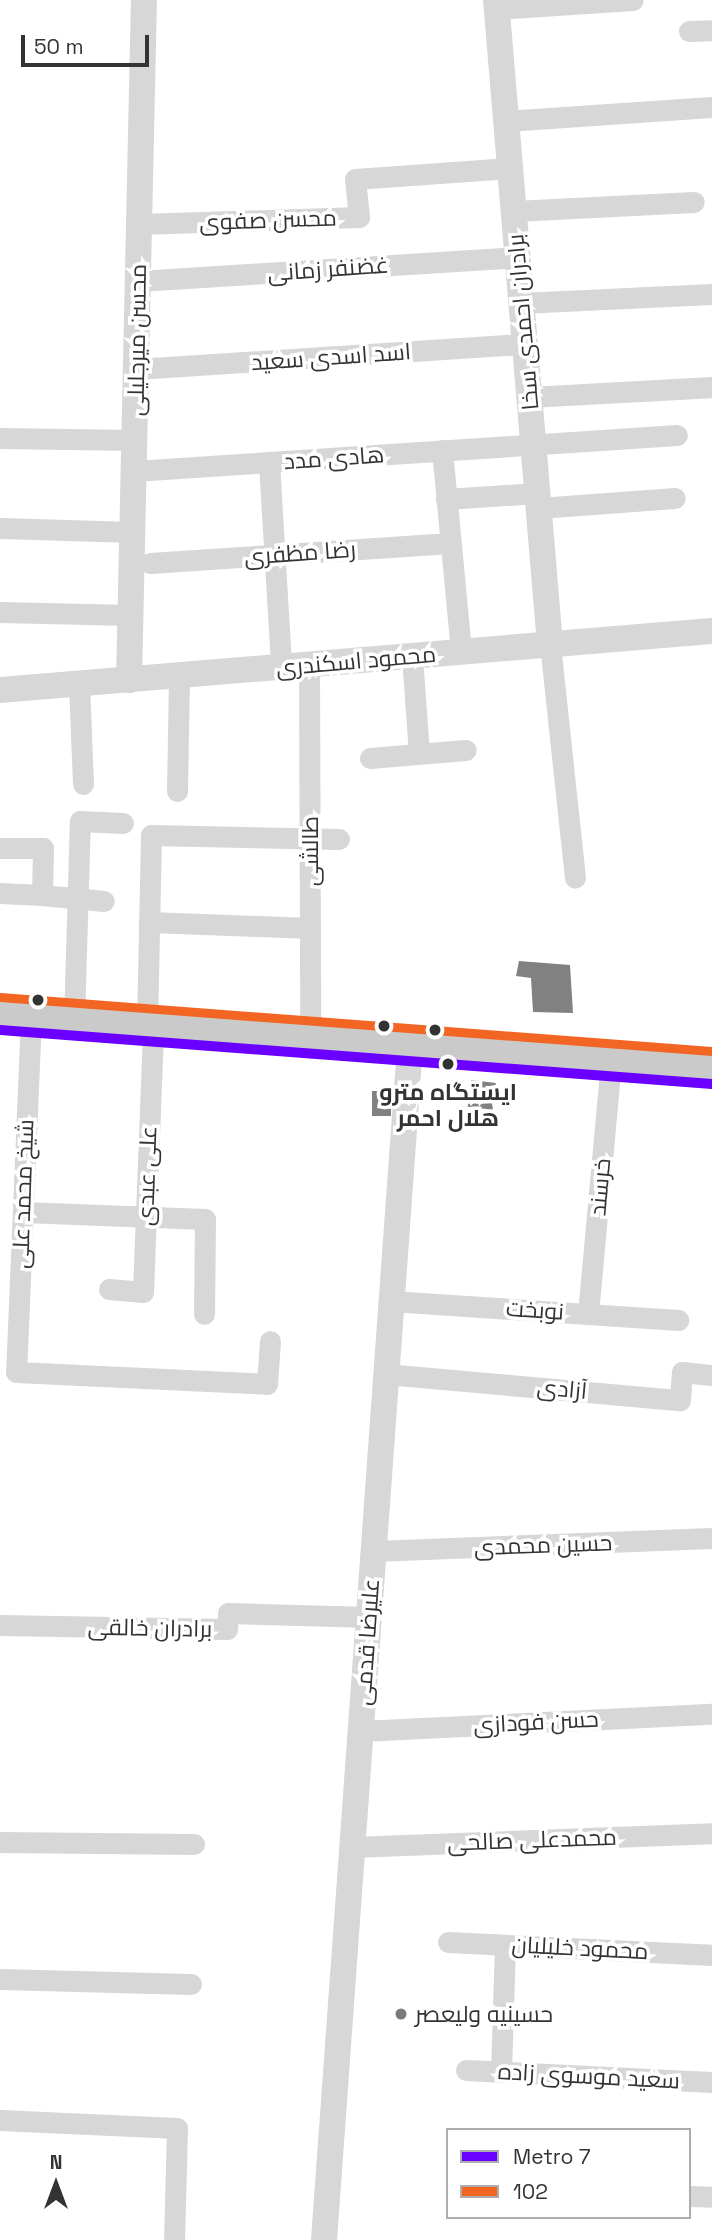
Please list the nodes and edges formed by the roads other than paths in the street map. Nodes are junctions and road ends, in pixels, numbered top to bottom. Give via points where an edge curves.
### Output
1 (144, 0) edge
2 (634, 0) edge
3 (496, 4) edge
4 (712, 30) edge
5 (689, 32) dead end
6 (712, 107) edge
7 (506, 121) junction
8 (496, 169) dead end
9 (694, 202) dead end
10 (514, 211) junction
11 (139, 224) junction
12 (517, 257) junction
13 (138, 281) junction
14 (712, 294) edge
15 (522, 303) junction
16 (525, 344) junction
17 (136, 369) junction
18 (712, 387) edge
19 (529, 397) junction
20 (677, 435) dead end
21 (0, 438) edge
22 (135, 440) junction
23 (533, 444) junction
24 (442, 450) junction
25 (269, 462) junction
26 (134, 471) junction
27 (675, 498) dead end
28 (446, 499) junction
29 (538, 500) junction
30 (0, 528) edge
31 (133, 531) junction
32 (450, 543) junction
33 (274, 554) junction
34 (150, 563) dead end
35 (0, 612) edge
36 (131, 615) junction
37 (712, 631) edge
38 (550, 644) junction
39 (461, 652) junction
40 (412, 656) junction
41 (309, 665) junction
42 (281, 667) junction
43 (179, 676) junction
44 (129, 680) junction
45 (79, 684) junction
46 (0, 690) edge
47 (466, 750) dead end
48 (419, 754) junction
49 (370, 758) dead end
50 (83, 784) dead end
51 (177, 791) dead end
52 (123, 823) dead end
53 (310, 838) junction
54 (339, 839) dead end
55 (0, 848) edge
56 (575, 878) dead end
57 (0, 893) edge
58 (42, 895) junction
59 (79, 899) junction
60 (104, 901) dead end
61 (149, 922) junction
62 (310, 928) junction
63 (15, 1016) edge
64 (74, 1020) junction
65 (150, 1026) junction
66 (310, 1037) junction
67 (410, 1045) junction
68 (611, 1059) junction
69 (712, 1067) edge
70 (23, 1212) junction
71 (145, 1217) junction
72 (109, 1289) dead end
73 (391, 1301) junction
74 (204, 1314) dead end
75 (588, 1314) junction
76 (678, 1320) dead end
77 (270, 1341) dead end
78 (386, 1374) junction
79 (712, 1374) edge
80 (712, 1538) edge
81 (374, 1550) junction
82 (369, 1617) junction
83 (0, 1625) edge
84 (712, 1714) edge
85 (361, 1731) junction
86 (712, 1833) edge
87 (0, 1842) edge
88 (194, 1844) dead end
89 (352, 1847) junction
90 (448, 1942) dead end
91 (505, 1945) junction
92 (712, 1955) edge
93 (0, 1979) edge
94 (191, 1984) dead end
95 (466, 2070) dead end
96 (501, 2072) junction
97 (712, 2082) edge
98 (0, 2120) edge
99 (691, 2196) edge
100 (712, 2197) edge
101 (174, 2240) edge
102 (324, 2240) edge

1 - 11 street, محسن میرجلیلی
2 - 3 street
3 - 7 street, برادران احمدی سخا
4 - 5 street
6 - 7 street
7 - 10 street, برادران احمدی سخا
8 - 11 street, محسن صفوی via 355,179 359,218
9 - 10 street
10 - 12 street, برادران احمدی سخا
11 - 13 street, محسن میرجلیلی
12 - 13 street, غضنفر زمانی
12 - 15 street, برادران احمدی سخا
13 - 17 street, محسن میرجلیلی
14 - 15 street
15 - 16 street, برادران احمدی سخا
16 - 17 street, اسد اسدی سعید
16 - 19 street, برادران احمدی سخا
17 - 22 street, محسن میرجلیلی
18 - 19 street
19 - 23 street, برادران احمدی سخا
20 - 23 street, هادی مدد
21 - 22 street
22 - 26 street, محسن میرجلیلی
23 - 24 street, هادی مدد
23 - 29 street, برادران احمدی سخا
24 - 25 street, هادی مدد
24 - 28 street
25 - 26 street, هادی مدد
25 - 33 street
26 - 31 street, محسن میرجلیلی
27 - 29 street
28 - 29 street
28 - 32 street
29 - 38 street, برادران احمدی سخا
30 - 31 street
31 - 36 street, محسن میرجلیلی
32 - 33 street, رضا مظفری
32 - 39 street
33 - 34 street, رضا مظفری
33 - 42 street
35 - 36 street
36 - 44 street, محسن میرجلیلی
37 - 38 street, محمود اسکندری
38 - 39 street, محمود اسکندری
38 - 56 street
39 - 40 street, محمود اسکندری
40 - 41 street, محمود اسکندری
40 - 48 street
41 - 42 street, محمود اسکندری
41 - 53 street, طالشی
42 - 43 street, محمود اسکندری
43 - 44 street, محمود اسکندری
43 - 51 street
44 - 45 street, محمود اسکندری
45 - 46 street, محمود اسکندری
45 - 50 street
47 - 48 street
48 - 49 street
52 - 59 street via 80,821
53 - 54 street
53 - 61 street, علی عبدی via 150,835
53 - 62 street, طالشی
55 - 58 street via 43,848
57 - 58 street
58 - 59 street
59 - 60 street
59 - 64 street
61 - 62 street
61 - 65 street, علی عبدی
62 - 66 street, طالشی
63 - 64 main road
63 - 70 street, شیخ محمد علی
64 - 65 main road
65 - 66 main road
65 - 71 street, علی عبدی
66 - 67 main road
67 - 68 main road
67 - 73 street, علیرضا قدمی
68 - 69 main road
68 - 75 street, خرسند
70 - 71 street
70 - 77 street, شیخ محمد علی via 16,1372 267,1384
71 - 72 street, علی عبدی via 143,1292
71 - 74 street via 205,1219
73 - 75 street, نوبخت
73 - 78 street, علیرضا قدمی
75 - 76 street, نوبخت
78 - 79 street, آزادی via 680,1400 682,1373
78 - 81 street, علیرضا قدمی
80 - 81 street, حسین محمدی
81 - 82 street, علیرضا قدمی
82 - 83 street, برادران خالقی via 228,1613 227,1629
82 - 85 street, علیرضا قدمی
84 - 85 street, حسن فودازی
85 - 89 street, علیرضا قدمی
86 - 89 street, محمدعلی صالحی
87 - 88 street
89 - 102 street, علیرضا قدمی
90 - 91 street, محمود خلیلیان
91 - 92 street, محمود خلیلیان
91 - 96 street
93 - 94 street
95 - 96 street, سعید موسوی زاده
96 - 97 street, سعید موسوی زاده
98 - 101 street via 177,2128
99 - 100 street

